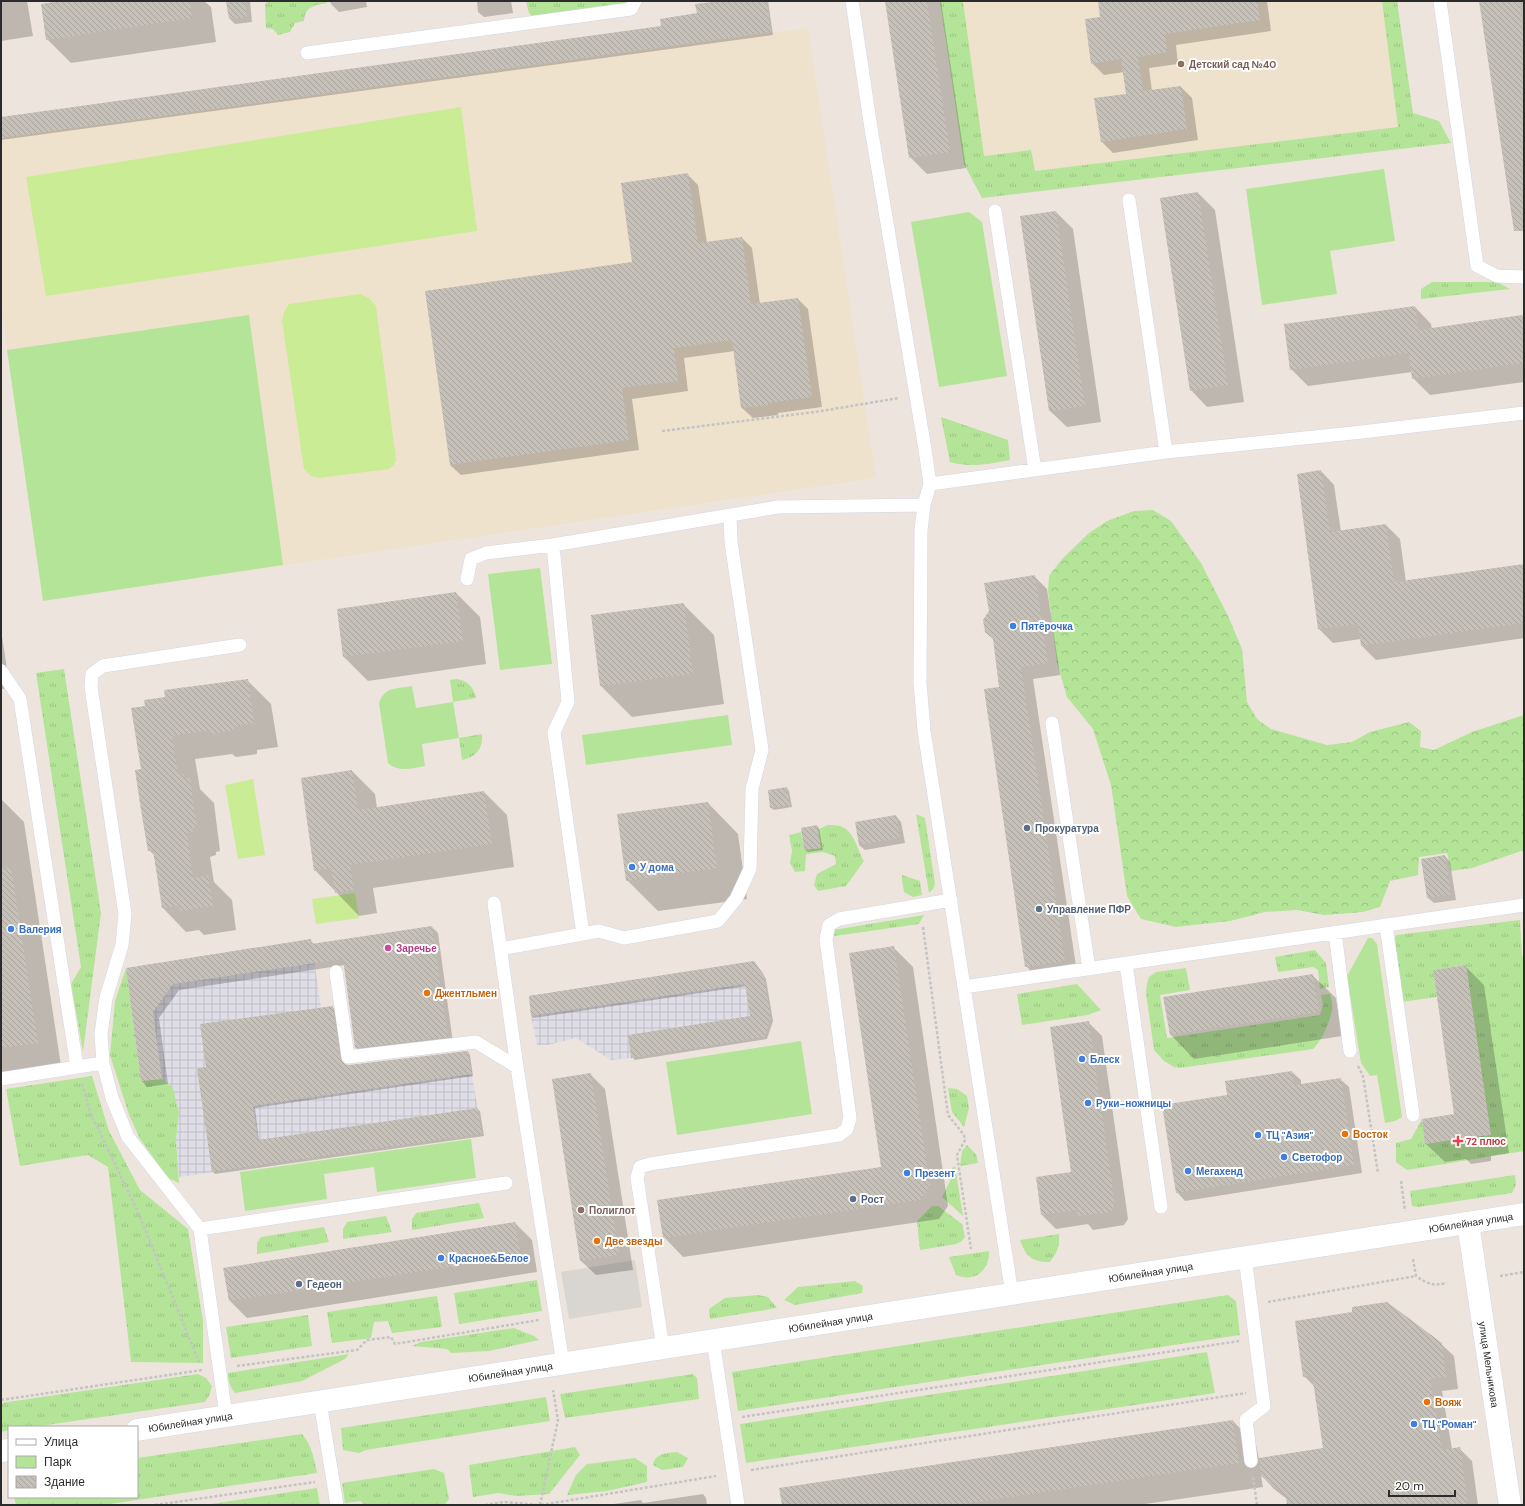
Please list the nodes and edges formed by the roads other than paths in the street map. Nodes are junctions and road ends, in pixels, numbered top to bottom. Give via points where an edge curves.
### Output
1 (635, 1) edge
2 (852, 1) edge
3 (1440, 1) edge
4 (306, 53) dead end
5 (1129, 200) dead end
6 (995, 211) dead end
7 (1524, 277) edge
8 (1524, 413) edge
9 (1166, 452) junction
10 (1035, 470) junction
11 (930, 484) junction
12 (924, 505) junction
13 (730, 516) junction
14 (553, 545) junction
15 (467, 580) dead end
16 (240, 645) dead end
17 (1, 671) edge
18 (1052, 723) dead end
19 (951, 900) junction
20 (494, 903) dead end
21 (1524, 905) edge
22 (1386, 925) junction
23 (1335, 932) junction
24 (583, 934) junction
25 (501, 949) junction
26 (1126, 964) junction
27 (1089, 969) junction
28 (336, 972) dead end
29 (964, 987) junction
30 (1350, 1052) road end
31 (103, 1063) junction
32 (77, 1067) junction
33 (517, 1067) junction
34 (1, 1079) edge
35 (1413, 1115) dead end
36 (506, 1182) dead end
37 (1161, 1206) dead end
38 (1524, 1214) edge
39 (1468, 1223) junction
40 (200, 1229) junction
41 (1245, 1258) junction
42 (1012, 1294) junction
43 (713, 1340) junction
44 (663, 1348) junction
45 (563, 1364) junction
46 (320, 1402) junction
47 (226, 1416) junction
48 (138, 1430) edge
49 (1251, 1460) road end
50 (336, 1505) edge
51 (738, 1505) edge
52 (1510, 1505) edge

1 - 4 lane via 631,9
2 - 11 lane
3 - 7 lane via 1477,266 1497,276
5 - 9 lane
6 - 10 lane
8 - 9 lane
9 - 10 lane
10 - 11 lane
11 - 12 lane
12 - 13 lane via 778,507
12 - 19 lane via 921,530 920,682 924,731
13 - 14 lane
13 - 24 lane via 731,542 762,750 752,789 750,869 736,899 718,921 624,938 599,931
14 - 15 lane via 486,552 471,559
14 - 24 lane via 568,702 554,732
16 - 31 lane via 104,666 92,674 91,687 125,914 122,945 106,998 101,1034
17 - 32 lane via 20,699
18 - 27 lane
19 - 29 lane
19 - 44 lane via 839,919 829,925 826,939 850,1118 847,1129 839,1135 640,1167 637,1178
20 - 25 lane
21 - 22 lane
22 - 23 lane
22 - 35 lane
23 - 26 lane
23 - 30 lane
24 - 25 lane
25 - 33 lane
26 - 27 lane
26 - 37 lane
27 - 29 lane
28 - 33 lane via 348,1058 476,1042
29 - 42 lane
31 - 32 lane
31 - 40 lane via 112,1098 128,1137
32 - 34 lane
33 - 45 lane
36 - 40 lane
38 - 39 main road, Юбилейная улица
39 - 41 main road, Юбилейная улица
39 - 52 main road, улица Мельникова
40 - 47 lane
41 - 42 main road, Юбилейная улица
41 - 49 lane via 1264,1406 1246,1420
42 - 43 main road, Юбилейная улица
43 - 44 main road, Юбилейная улица
43 - 51 lane
44 - 45 main road, Юбилейная улица
45 - 46 main road, Юбилейная улица
46 - 47 main road, Юбилейная улица
46 - 50 lane
47 - 48 main road, Юбилейная улица

